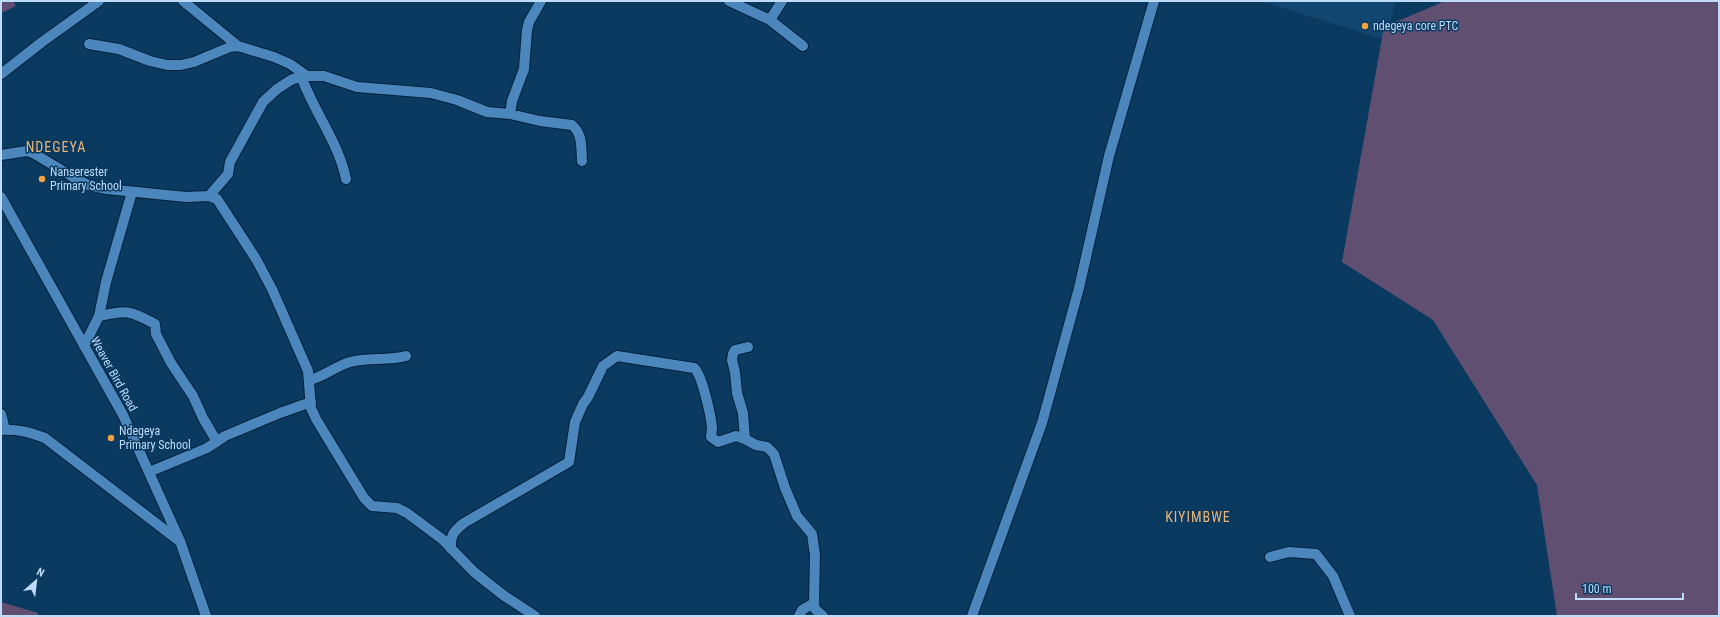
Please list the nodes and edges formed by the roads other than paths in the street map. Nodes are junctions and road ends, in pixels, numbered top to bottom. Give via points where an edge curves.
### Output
1 (99, 1) edge
2 (183, 1) edge
3 (541, 1) edge
4 (729, 1) edge
5 (782, 1) edge
6 (1154, 1) edge
7 (770, 20) junction
8 (89, 44) dead end
9 (238, 46) junction
10 (803, 46) dead end
11 (1, 74) edge
12 (304, 76) junction
13 (510, 114) junction
14 (1, 155) edge
15 (582, 161) dead end
16 (346, 179) dead end
17 (132, 192) junction
18 (209, 196) junction
19 (1, 197) edge
20 (99, 316) junction
21 (84, 346) junction
22 (748, 347) dead end
23 (406, 356) dead end
24 (310, 380) junction
25 (311, 402) junction
26 (1, 414) edge
27 (3, 430) edge
28 (745, 439) junction
29 (217, 442) junction
30 (149, 472) junction
31 (180, 541) junction
32 (452, 549) junction
33 (1270, 556) dead end
34 (814, 603) junction
35 (206, 616) edge
36 (535, 616) edge
37 (799, 616) edge
38 (823, 616) edge
39 (972, 616) edge
40 (1350, 616) edge

1 - 11 street
2 - 9 street
3 - 13 street via 529,22 524,68
4 - 7 street
5 - 7 street
6 - 39 street via 1109,156 1079,288 1042,423
7 - 10 street
8 - 9 street via 119,49 150,61 181,66
9 - 12 street via 290,64
12 - 13 street via 324,76 356,87 431,93 487,112
12 - 16 street via 306,89 340,156
12 - 18 street via 291,80 263,102 230,162 228,174
13 - 15 street via 572,125 579,133
14 - 17 street via 27,151 88,185
17 - 18 street via 186,197
17 - 20 street
18 - 24 street via 223,207 256,259 272,289
19 - 21 street, Weaver Bird Road
20 - 21 street
20 - 29 street via 122,311 155,324 156,334 168,357 193,396 202,418
21 - 30 street, Weaver Bird Road via 123,415
22 - 28 street via 735,350 732,360 743,413
23 - 24 street via 349,362
24 - 25 street
25 - 29 street via 225,436
25 - 32 street via 316,419 366,502 372,506 397,508 407,513
26 - 27 street
27 - 31 street via 28,431 45,438
28 - 32 street via 736,436 718,442 711,438 712,427 698,370 617,356 603,366 583,404 575,422 569,462 464,523 453,532 450,541
28 - 34 street via 771,450 797,516 812,534 815,555
29 - 30 street
30 - 31 street, Weaver Bird Road
31 - 35 street, Weaver Bird Road
32 - 36 street via 474,572
33 - 40 street via 1289,552 1316,554 1333,576
34 - 37 street via 802,610
34 - 38 street via 815,609

